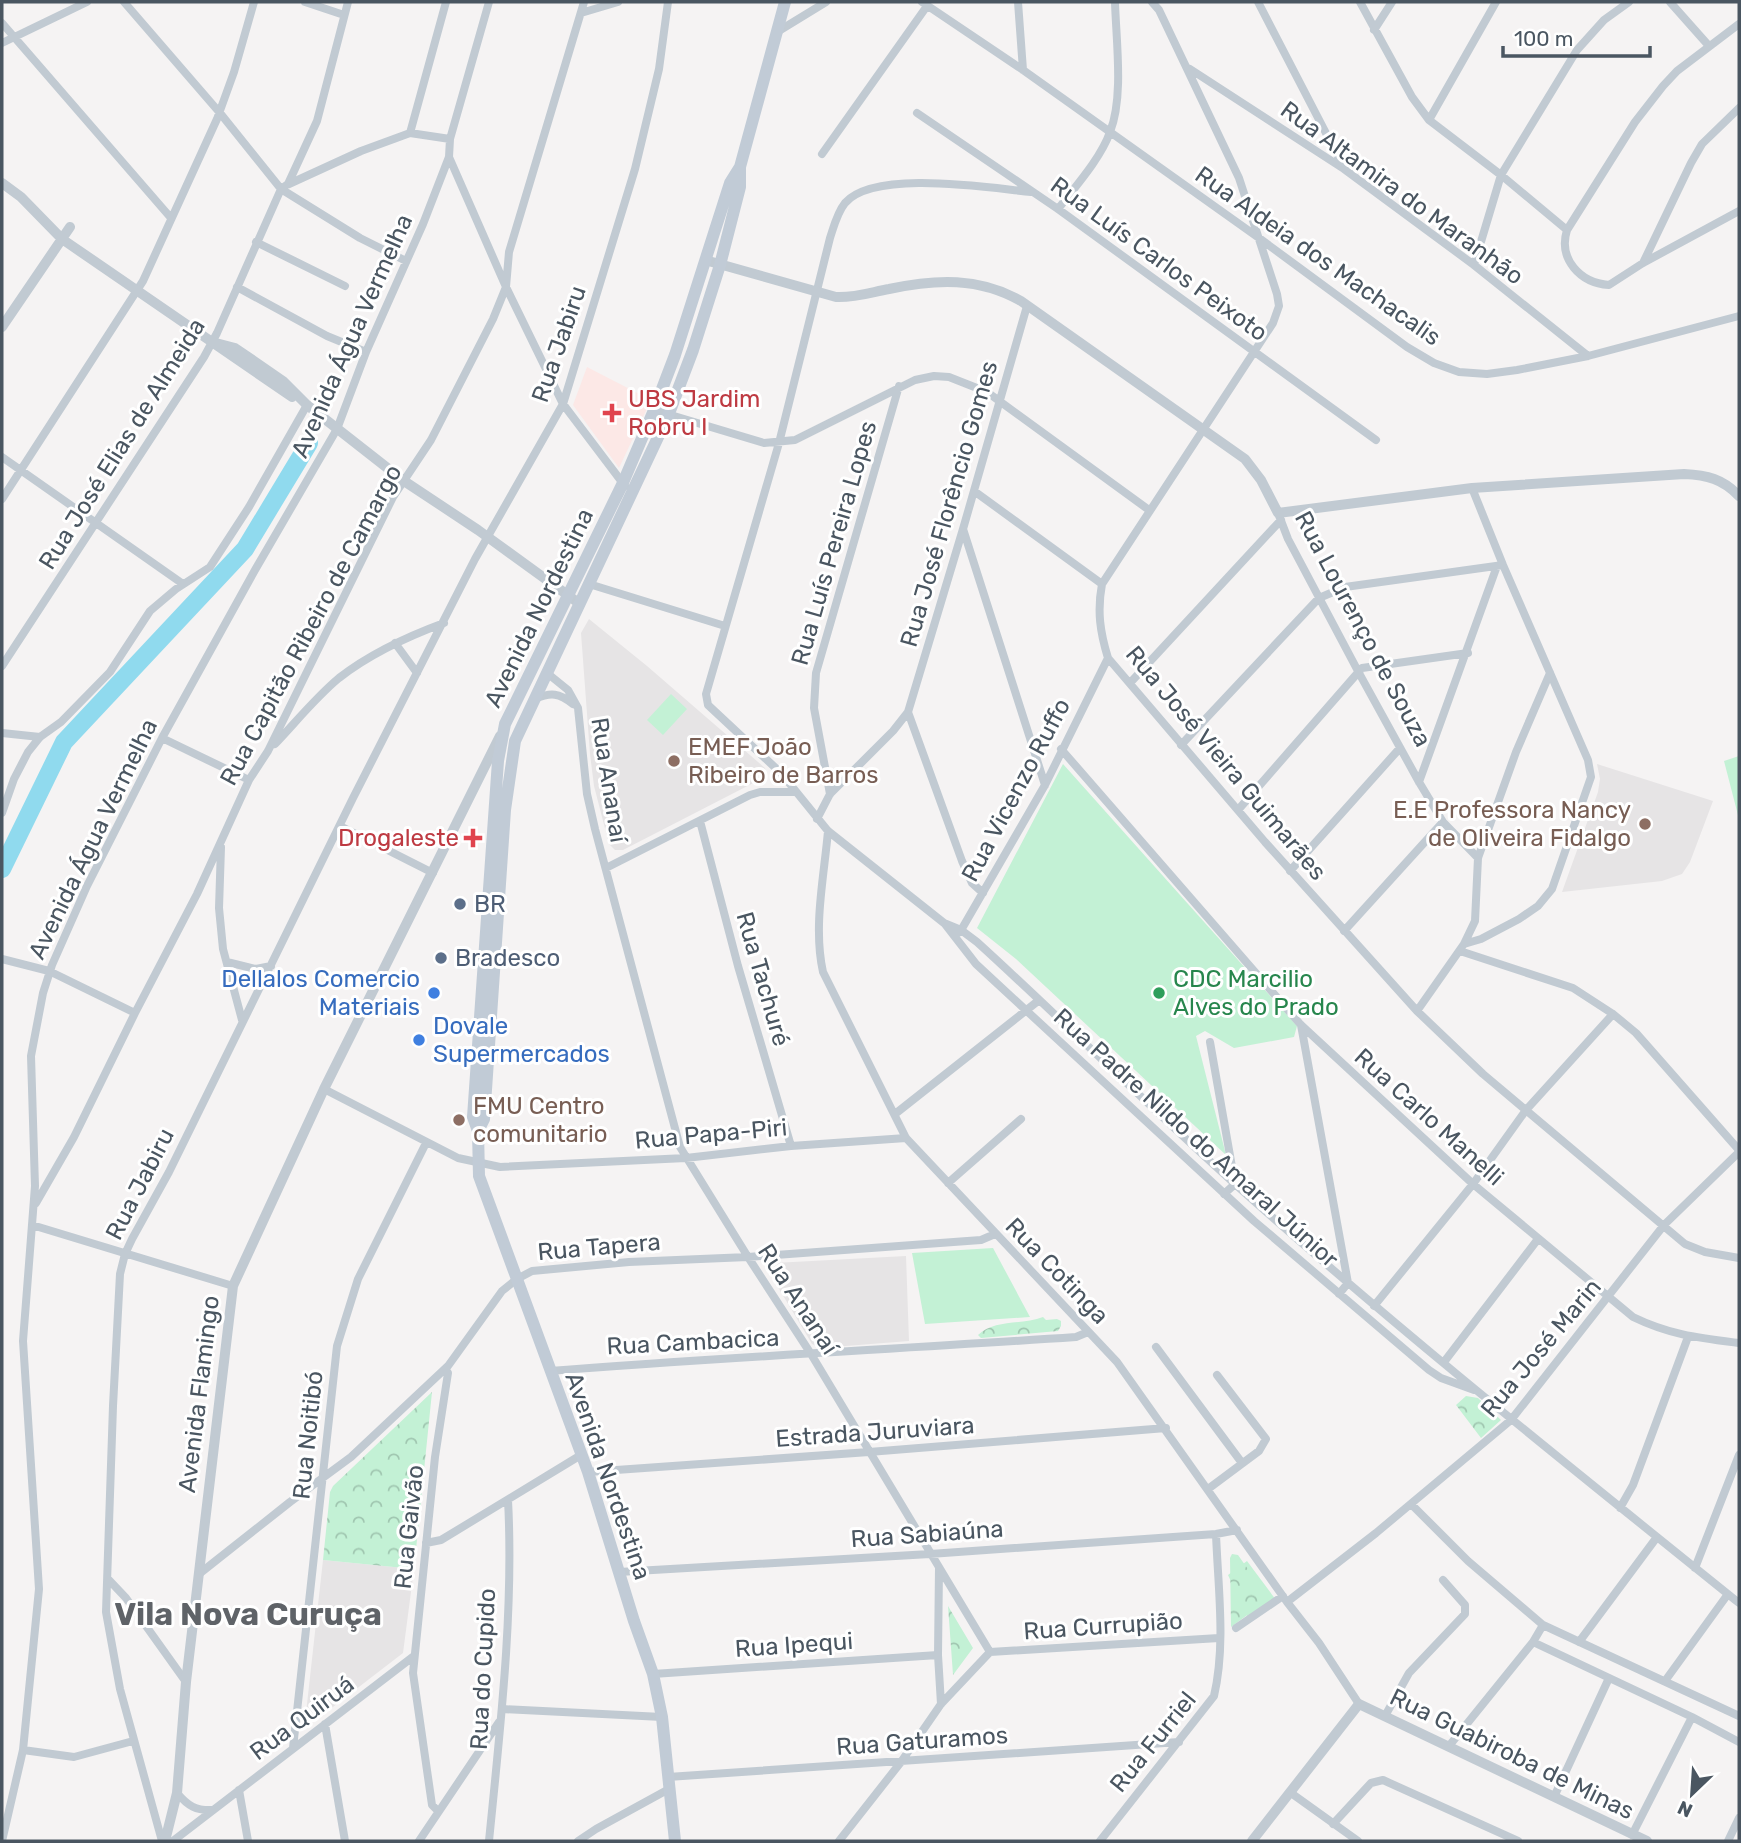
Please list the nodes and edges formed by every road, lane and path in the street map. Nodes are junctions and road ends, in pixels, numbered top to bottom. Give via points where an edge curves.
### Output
1 (87, 2) edge
2 (124, 2) edge
3 (254, 2) edge
4 (305, 2) edge
5 (348, 2) edge
6 (446, 2) edge
7 (489, 2) edge
8 (584, 2) edge
9 (618, 2) edge
10 (668, 2) edge
11 (785, 2) edge
12 (826, 2) edge
13 (1018, 2) edge
14 (1115, 2) edge
15 (1152, 2) edge
16 (1258, 2) edge
17 (1360, 2) edge
18 (1391, 2) edge
19 (1496, 2) edge
20 (1629, 2) edge
21 (1670, 2) edge
22 (924, 4) edge
23 (581, 13) junction
24 (344, 15) junction
25 (2, 23) edge
26 (1739, 24) edge
27 (1374, 30) junction
28 (777, 32) junction
29 (14, 37) junction
30 (2, 43) edge
31 (1709, 46) junction
32 (1188, 68) junction
33 (1023, 70) junction
34 (1739, 108) edge
35 (219, 113) junction
36 (917, 113) dead end
37 (1429, 120) junction
38 (410, 133) junction
39 (1110, 133) junction
40 (450, 139) junction
41 (821, 153) dead end
42 (449, 157) junction
43 (740, 167) junction
44 (1344, 169) junction
45 (1501, 175) junction
46 (2, 183) edge
47 (285, 186) junction
48 (1031, 192) junction
49 (1058, 209) junction
50 (1739, 211) edge
51 (171, 218) junction
52 (70, 228) dead end
53 (1567, 230) junction
54 (1259, 238) junction
55 (62, 239) junction
56 (257, 242) junction
57 (705, 260) junction
58 (406, 261) junction
59 (1643, 263) junction
60 (720, 265) junction
61 (1474, 265) junction
62 (345, 286) dead end
63 (237, 287) junction
64 (506, 287) junction
65 (136, 292) junction
66 (816, 293) junction
67 (1027, 306) junction
68 (1739, 316) edge
69 (2, 327) edge
70 (212, 342) junction
71 (1253, 350) junction
72 (366, 352) junction
73 (1588, 356) junction
74 (899, 386) junction
75 (999, 400) junction
76 (563, 404) junction
77 (307, 405) junction
78 (654, 410) junction
79 (668, 416) junction
80 (1202, 428) junction
81 (337, 429) junction
82 (1376, 440) dead end
83 (779, 443) junction
84 (2, 457) edge
85 (21, 470) junction
86 (404, 481) junction
87 (622, 485) junction
88 (1472, 488) junction
89 (635, 491) junction
90 (974, 491) junction
91 (1739, 496) edge
92 (2, 499) edge
93 (1149, 510) junction
94 (1280, 517) junction
95 (97, 523) junction
96 (963, 529) junction
97 (487, 536) junction
98 (1500, 566) junction
99 (183, 584) junction
100 (589, 584) junction
101 (1102, 584) junction
102 (567, 595) junction
103 (1319, 598) junction
104 (580, 604) junction
105 (444, 623) junction
106 (725, 626) junction
107 (395, 643) junction
108 (1468, 653) junction
109 (1108, 658) junction
110 (2, 666) edge
111 (417, 673) junction
112 (547, 673) junction
113 (1359, 673) junction
114 (1550, 673) junction
115 (1130, 683) junction
116 (535, 699) junction
117 (578, 708) junction
118 (908, 712) junction
119 (505, 724) junction
120 (2, 733) edge
121 (40, 737) junction
122 (162, 738) junction
123 (1181, 745) junction
124 (1400, 748) junction
125 (1061, 749) junction
126 (268, 751) junction
127 (249, 780) junction
128 (1419, 782) junction
129 (2, 784) edge
130 (1045, 785) junction
131 (502, 790) junction
132 (796, 792) junction
133 (471, 794) junction
134 (830, 794) junction
135 (7, 795) junction
136 (1238, 810) junction
137 (2, 813) edge
138 (817, 819) junction
139 (700, 821) junction
140 (1443, 822) junction
141 (340, 826) junction
142 (828, 831) junction
143 (221, 843) junction
144 (1478, 858) junction
145 (606, 868) junction
146 (1290, 871) junction
147 (433, 873) junction
148 (982, 892) junction
149 (944, 923) junction
150 (961, 930) junction
151 (1344, 931) junction
152 (956, 940) junction
153 (1462, 948) junction
154 (2, 959) edge
155 (227, 962) junction
156 (271, 966) junction
157 (49, 971) junction
158 (1038, 1000) junction
159 (1027, 1010) junction
160 (1417, 1011) junction
161 (135, 1013) junction
162 (1613, 1014) junction
163 (243, 1020) junction
164 (1301, 1025) junction
165 (1210, 1042) dead end
166 (324, 1089) junction
167 (1526, 1111) junction
168 (895, 1114) junction
169 (1021, 1119) dead end
170 (906, 1138) junction
171 (426, 1143) junction
172 (791, 1146) junction
173 (1739, 1151) edge
174 (686, 1158) junction
175 (478, 1163) junction
176 (948, 1183) junction
177 (1235, 1184) junction
178 (1472, 1184) junction
179 (1224, 1194) junction
180 (34, 1206) junction
181 (32, 1225) junction
182 (1664, 1225) junction
183 (995, 1234) junction
184 (1538, 1239) junction
185 (125, 1254) junction
186 (748, 1257) junction
187 (1739, 1258) edge
188 (517, 1279) junction
189 (1348, 1283) junction
190 (233, 1286) junction
191 (1339, 1294) junction
192 (1608, 1297) junction
193 (1374, 1306) junction
194 (1088, 1332) junction
195 (1688, 1337) junction
196 (1739, 1343) edge
197 (1156, 1347) dead end
198 (811, 1354) junction
199 (1444, 1362) junction
200 (446, 1369) junction
201 (550, 1371) junction
202 (1217, 1375) dead end
203 (1480, 1392) junction
204 (1511, 1420) junction
205 (1166, 1428) junction
206 (869, 1452) junction
207 (581, 1455) junction
208 (1739, 1455) edge
209 (1242, 1463) junction
210 (587, 1472) junction
211 (323, 1477) junction
212 (1208, 1489) junction
213 (508, 1500) junction
214 (1411, 1504) junction
215 (1620, 1508) junction
216 (1237, 1530) junction
217 (1216, 1534) junction
218 (1657, 1537) junction
219 (426, 1543) junction
220 (930, 1554) junction
221 (1695, 1568) junction
222 (939, 1569) junction
223 (619, 1572) junction
224 (199, 1574) junction
225 (108, 1579) junction
226 (1443, 1580) dead end
227 (1728, 1594) junction
228 (1285, 1599) junction
229 (1739, 1603) edge
230 (1543, 1625) junction
231 (1236, 1628) dead end
232 (1219, 1638) junction
233 (1533, 1642) junction
234 (1580, 1642) junction
235 (989, 1652) junction
236 (938, 1655) junction
237 (414, 1657) junction
238 (653, 1674) junction
239 (1609, 1678) junction
240 (1665, 1681) junction
241 (186, 1682) junction
242 (941, 1704) junction
243 (1359, 1704) junction
244 (502, 1709) junction
245 (1385, 1716) junction
246 (1739, 1716) edge
247 (662, 1717) junction
248 (1692, 1717) junction
249 (501, 1719) junction
250 (325, 1724) junction
251 (133, 1741) junction
252 (1178, 1742) junction
253 (1739, 1742) edge
254 (1449, 1746) junction
255 (293, 1748) junction
256 (23, 1750) junction
257 (901, 1762) junction
258 (668, 1783) junction
259 (239, 1790) junction
260 (177, 1793) junction
261 (1291, 1793) junction
262 (1554, 1797) junction
263 (213, 1810) junction
264 (438, 1811) junction
265 (1739, 1818) edge
266 (1333, 1824) junction
267 (1632, 1835) junction
268 (2, 1841) edge
269 (163, 1841) edge
270 (173, 1841) edge
271 (248, 1841) edge
272 (345, 1841) edge
273 (419, 1841) edge
274 (489, 1841) edge
275 (578, 1841) edge
276 (675, 1841) edge
277 (839, 1841) edge
278 (1100, 1841) edge
279 (1252, 1841) edge
280 (1358, 1841) edge
281 (1518, 1841) edge
282 (1647, 1841) edge
283 (1728, 1841) edge

1 - 29 street
2 - 35 street
3 - 35 street
4 - 24 street
5 - 24 street, Rua José Elias de Almeida
6 - 38 street
7 - 40 street, Avenida Água Vermelha
8 - 23 street, Rua Capitão Ribeiro de Camargo
9 - 23 street
10 - 76 street, Rua Jabiru via 659,69 635,169
11 - 28 main road, Avenida Nordestina
12 - 28 street
13 - 33 street
14 - 39 street via 1117,88
15 - 32 street, Rua José Vieira Guimarães
16 - 44 street
17 - 27 street
18 - 27 street
19 - 37 street
20 - 45 street via 1604,20 1577,50
21 - 31 street
22 - 33 street, Rua Aldeia dos Machacalis
22 - 41 street
23 - 64 street, Rua Capitão Ribeiro de Camargo via 509,252
24 - 47 street, Rua José Elias de Almeida via 317,121
25 - 29 street
26 - 31 street
27 - 37 street
28 - 43 main road, Avenida Nordestina
29 - 30 street
29 - 51 street
31 - 53 street via 1677,71 1649,102
32 - 44 street, Rua Altamira do Maranhão
32 - 54 street, Rua José Vieira Guimarães via 1239,178
33 - 39 street, Rua Aldeia dos Machacalis
34 - 59 street via 1702,144
35 - 47 street
35 - 51 street
36 - 48 street, Rua Luís Carlos Peixoto
37 - 45 street
38 - 40 street
38 - 47 street
39 - 49 street
39 - 54 street, Rua Aldeia dos Machacalis
40 - 42 street, Avenida Água Vermelha
42 - 58 street, Avenida Água Vermelha
42 - 64 street
43 - 57 main road, Avenida Nordestina via 730,183
43 - 60 main road, Avenida Nordestina via 740,187
44 - 61 street, Rua Altamira do Maranhão
45 - 53 street
45 - 61 street
46 - 55 street
47 - 56 street, Rua José Elias de Almeida
47 - 58 street via 360,238
48 - 49 street, Rua Luís Carlos Peixoto
48 - 66 street via 917,183 873,188 856,195 837,216
49 - 71 street, Rua Luís Carlos Peixoto
50 - 59 street
51 - 65 street
52 - 55 street
53 - 59 street via 1563,242 1570,262 1587,280 1609,285
54 - 71 street, Rua José Vieira Guimarães via 1279,306
54 - 73 street, Rua Aldeia dos Machacalis via 1434,363 1486,374
55 - 65 street
55 - 69 street
56 - 62 street
56 - 63 street, Rua José Elias de Almeida
57 - 60 street, Rua Lourenço de Souza
57 - 78 main road, Avenida Nordestina
58 - 72 street, Avenida Água Vermelha
60 - 66 street, Rua Lourenço de Souza
60 - 79 main road, Avenida Nordestina
61 - 73 street, Rua Altamira do Maranhão
63 - 70 street, Rua José Elias de Almeida
63 - 72 street via 327,337
64 - 76 street
64 - 86 street, Rua Capitão Ribeiro de Camargo via 437,430
65 - 70 street
65 - 85 street
66 - 67 street, Rua Lourenço de Souza via 849,297 921,283 956,282 998,289
66 - 83 street
67 - 75 street, Rua José Florêncio Gomes
67 - 80 street, Rua Lourenço de Souza
68 - 73 street, Rua Aldeia dos Machacalis
70 - 77 street via 235,348 283,381
70 - 95 street, Rua José Elias de Almeida
71 - 80 street, Rua José Vieira Guimarães
71 - 82 street, Rua Luís Carlos Peixoto
72 - 81 street, Avenida Água Vermelha
74 - 75 street via 934,376 949,377
74 - 83 street via 795,440
74 - 134 street, Rua Luís Pereira Lopes via 816,673 814,708
75 - 90 street, Rua José Florêncio Gomes
75 - 93 street
76 - 87 street
76 - 97 street, Rua Jabiru
77 - 81 street
77 - 99 street, Avenida Água Vermelha via 210,567
78 - 79 street
78 - 87 main road, Avenida Nordestina
79 - 83 street via 764,443
79 - 89 main road, Avenida Nordestina
80 - 93 street, Rua José Vieira Guimarães
80 - 94 street, Rua Lourenço de Souza via 1254,468
81 - 86 street
81 - 122 street, Avenida Água Vermelha
83 - 106 street
84 - 85 street
85 - 92 street
85 - 95 street
86 - 97 street
86 - 126 street, Rua Capitão Ribeiro de Camargo
87 - 89 street
87 - 102 main road, Avenida Nordestina
88 - 91 street via 1684,474 1713,477
88 - 94 street
88 - 98 street
89 - 100 main road, Avenida Nordestina
90 - 96 street, Rua José Florêncio Gomes
90 - 101 street
93 - 101 street, Rua José Vieira Guimarães
94 - 103 street, Rua Lourenço de Souza
94 - 115 street
95 - 99 street
95 - 110 street, Rua José Elias de Almeida
96 - 118 street, Rua José Florêncio Gomes
96 - 130 street
97 - 102 street
97 - 105 street, Rua Jabiru
98 - 103 street via 1345,587
98 - 108 street
98 - 114 street
99 - 121 street, Avenida Água Vermelha via 150,611 89,696
100 - 104 main road, Avenida Nordestina
100 - 106 street
101 - 109 street, Rua José Vieira Guimarães via 1100,624
102 - 104 street
102 - 119 main road, Avenida Nordestina
103 - 113 street, Rua Lourenço de Souza
103 - 123 street
104 - 112 main road, Avenida Nordestina
105 - 107 street
105 - 111 street, Rua Jabiru
106 - 132 street, Rua Padre Nildo do Amaral Júnior via 706,694 708,705
107 - 111 street
107 - 126 street via 339,678
108 - 113 street via 1373,665
108 - 128 street
109 - 115 street, Rua José Vieira Guimarães
109 - 125 street, Rua Vicenzo Ruffo
111 - 141 street, Rua Jabiru
112 - 116 main road, Avenida Nordestina
112 - 117 street, Rua Ananaí via 568,690
113 - 124 street, Rua Lourenço de Souza
113 - 136 street
114 - 144 street
114 - 153 street via 1591,768 1590,785 1557,878 1544,899 1519,919
115 - 123 street, Rua José Vieira Guimarães
116 - 117 street, Rua Ananaí via 555,693
116 - 131 main road, Avenida Nordestina via 515,741
117 - 145 street, Rua Ananaí via 587,794
118 - 134 street, Rua José Florêncio Gomes
118 - 148 street via 962,861 972,883
119 - 131 main road, Avenida Nordestina via 498,761
119 - 133 street, Avenida Flamingo
120 - 121 street
121 - 135 street, Avenida Água Vermelha
122 - 127 street
122 - 157 street, Avenida Água Vermelha
123 - 136 street, Rua José Vieira Guimarães
124 - 128 street, Rua Lourenço de Souza
124 - 146 street
125 - 130 street, Rua Vicenzo Ruffo
125 - 164 street, Rua Carlo Manelli
126 - 127 street, Rua Capitão Ribeiro de Camargo
127 - 143 street, Rua Capitão Ribeiro de Camargo
128 - 140 street, Rua Lourenço de Souza
129 - 135 street
130 - 148 street, Rua Vicenzo Ruffo
131 - 133 street via 485,788
131 - 175 main road, Avenida Nordestina via 474,1097
132 - 138 street, Rua Padre Nildo do Amaral Júnior
132 - 139 street via 760,792
133 - 147 street, Avenida Flamingo
134 - 138 street, Rua José Florêncio Gomes
135 - 137 street, Avenida Água Vermelha
136 - 146 street, Rua José Vieira Guimarães
138 - 142 street, Rua Padre Nildo do Amaral Júnior
139 - 145 street
139 - 172 street, Rua Tachuré
140 - 144 street, Rua Lourenço de Souza
140 - 151 street
141 - 147 street
141 - 156 street, Rua Jabiru
142 - 149 street, Rua Padre Nildo do Amaral Júnior
142 - 168 street, Rua Cotinga via 818,934 823,972
143 - 155 street via 219,908
143 - 161 street, Rua Capitão Ribeiro de Camargo
144 - 153 street via 1475,921
145 - 174 street, Rua Ananaí
146 - 151 street, Rua José Vieira Guimarães
147 - 166 street, Avenida Flamingo
148 - 150 street, Rua Vicenzo Ruffo
149 - 150 street, Rua Padre Nildo do Amaral Júnior
149 - 152 street, Rua Padre Nildo do Amaral Júnior
150 - 152 street, Rua Vicenzo Ruffo
150 - 158 street, Rua Padre Nildo do Amaral Júnior
151 - 160 street, Rua José Vieira Guimarães
152 - 159 street, Rua Padre Nildo do Amaral Júnior
153 - 160 street
153 - 162 street via 1573,988
154 - 157 street
155 - 156 street via 256,969
155 - 163 street
156 - 163 street, Rua Jabiru
157 - 161 street
157 - 180 street, Avenida Água Vermelha via 31,1056
158 - 159 street, Rua Padre Nildo do Amaral Júnior
158 - 177 street, Rua Padre Nildo do Amaral Júnior
159 - 168 street
159 - 179 street, Rua Padre Nildo do Amaral Júnior
160 - 167 street, Rua José Vieira Guimarães
161 - 180 street, Rua Capitão Ribeiro de Camargo via 74,1138
162 - 167 street
162 - 173 street via 1636,1033
163 - 185 street, Rua Jabiru
164 - 178 street, Rua Carlo Manelli
164 - 189 street
165 - 177 street
166 - 171 street, Rua Papa-Piri
166 - 190 street, Avenida Flamingo
167 - 178 street
167 - 182 street, Rua José Vieira Guimarães
168 - 170 street, Rua Cotinga
169 - 176 street
170 - 172 street, Rua Papa-Piri
170 - 176 street, Rua Cotinga
171 - 175 street, Rua Papa-Piri
171 - 211 street, Rua Noitibó via 358,1279 344,1320
172 - 174 street, Rua Papa-Piri
173 - 182 street, Rua José Marin
174 - 175 street, Rua Papa-Piri via 500,1167
174 - 186 street, Rua Ananaí
175 - 188 main road, Avenida Nordestina
176 - 183 street, Rua Cotinga
177 - 179 street
177 - 189 street, Rua Padre Nildo do Amaral Júnior
178 - 184 street, Rua Carlo Manelli
178 - 193 street
179 - 191 street, Rua Padre Nildo do Amaral Júnior
180 - 181 street, Avenida Água Vermelha
181 - 185 street
181 - 256 street, Avenida Água Vermelha via 23,1341 38,1589
182 - 187 street, Rua José Vieira Guimarães via 1685,1244
182 - 192 street, Rua José Marin
183 - 186 street, Rua Tapera via 981,1240
183 - 194 street, Rua Cotinga
184 - 192 street, Rua Carlo Manelli
184 - 199 street
185 - 190 street
185 - 225 street, Rua Jabiru via 114,1393
186 - 188 street, Rua Tapera via 615,1263 532,1271
186 - 198 street, Rua Ananaí
188 - 200 street, Rua Tapera via 502,1292
188 - 201 main road, Avenida Nordestina
189 - 191 street, Rua Padre Nildo do Amaral Júnior
189 - 193 street, Rua Padre Nildo do Amaral Júnior
190 - 224 street, Avenida Flamingo
191 - 203 street, Rua Padre Nildo do Amaral Júnior via 1429,1370
192 - 195 street, Rua Carlo Manelli via 1657,1329
192 - 204 street, Rua José Marin
193 - 199 street, Rua Padre Nildo do Amaral Júnior
194 - 198 street, Rua Cambacica via 1076,1337
194 - 205 street, Rua Cotinga via 1117,1362
195 - 196 street, Rua Carlo Manelli
195 - 215 street via 1633,1485
197 - 209 street
198 - 201 street, Rua Cambacica
198 - 206 street, Rua Ananaí
199 - 203 street, Rua Padre Nildo do Amaral Júnior
200 - 211 street, Rua Tapera
200 - 219 street, Rua Gaivão
201 - 207 main road, Avenida Nordestina
202 - 209 street via 1266,1439 1259,1451
203 - 204 street, Rua Padre Nildo do Amaral Júnior
204 - 214 street, Rua José Marin
204 - 215 street, Rua Padre Nildo do Amaral Júnior
205 - 206 street, Estrada Juruviara
205 - 212 street, Rua Cotinga
206 - 210 street, Estrada Juruviara
206 - 220 street, Rua Ananaí
207 - 210 main road, Avenida Nordestina
207 - 213 street
208 - 221 street
209 - 212 street
210 - 223 main road, Avenida Nordestina
211 - 224 street, Rua Tapera
211 - 255 street, Rua Noitibó
212 - 216 street, Rua Cotinga
213 - 219 street via 441,1540
213 - 244 street, Rua do Cupido
214 - 228 street, Rua José Marin
214 - 230 street via 1468,1561
215 - 218 street, Rua Padre Nildo do Amaral Júnior
216 - 217 street, Rua Sabiaúna
216 - 228 street, Rua Cotinga
217 - 220 street, Rua Sabiaúna
217 - 232 street, Rua Furriel
218 - 221 street, Rua Padre Nildo do Amaral Júnior
218 - 234 street
219 - 237 street, Rua Gaivão
220 - 222 street, Rua Ananaí
220 - 223 street, Rua Sabiaúna
221 - 227 street, Rua Padre Nildo do Amaral Júnior
222 - 235 street, Rua Ananaí
222 - 236 street
223 - 238 main road, Avenida Nordestina
224 - 241 street, Avenida Flamingo
225 - 241 street
225 - 251 street, Rua Jabiru via 106,1612
226 - 245 street via 1465,1605 1465,1614 1409,1674
227 - 229 street, Rua Padre Nildo do Amaral Júnior
227 - 240 street
228 - 231 street, Rua José Marin
228 - 243 street, Rua Cotinga
230 - 233 street
230 - 234 street
232 - 235 street, Rua Currupião
232 - 252 street, Rua Furriel via 1214,1696
233 - 239 street
233 - 254 street
234 - 240 street
235 - 242 street
236 - 238 street, Rua Ipequi
236 - 242 street
237 - 250 street, Rua Quiruá
237 - 264 street, Rua Gaivão via 421,1741 432,1805
238 - 247 main road, Avenida Nordestina
239 - 248 street
239 - 262 street
240 - 246 street
241 - 260 street, Avenida Flamingo
242 - 257 street
243 - 245 street, Rua Guabiroba de Minas
243 - 261 street
244 - 247 street
244 - 249 street, Rua do Cupido
245 - 254 street, Rua Guabiroba de Minas
247 - 258 main road, Avenida Nordestina
248 - 253 street
248 - 267 street
249 - 264 street
249 - 274 street, Rua do Cupido
250 - 255 street, Rua Quiruá
250 - 272 street
251 - 256 street via 74,1757
251 - 269 street, Rua Jabiru
252 - 257 street, Rua Gaturamos
252 - 278 street, Rua Furriel
254 - 262 street, Rua Guabiroba de Minas
255 - 259 street, Rua Quiruá
256 - 268 street, Avenida Água Vermelha
257 - 258 street, Rua Gaturamos
257 - 277 street
258 - 275 street
258 - 276 main road, Avenida Nordestina
259 - 263 street, Rua Quiruá
259 - 271 street
260 - 263 street via 188,1805
260 - 269 street, Avenida Flamingo
261 - 266 street
261 - 279 street
262 - 267 street, Rua Guabiroba de Minas
263 - 270 street, Rua Quiruá
264 - 273 street
265 - 283 street
266 - 280 street
266 - 281 street via 1371,1783 1383,1780
267 - 282 street, Rua Guabiroba de Minas

